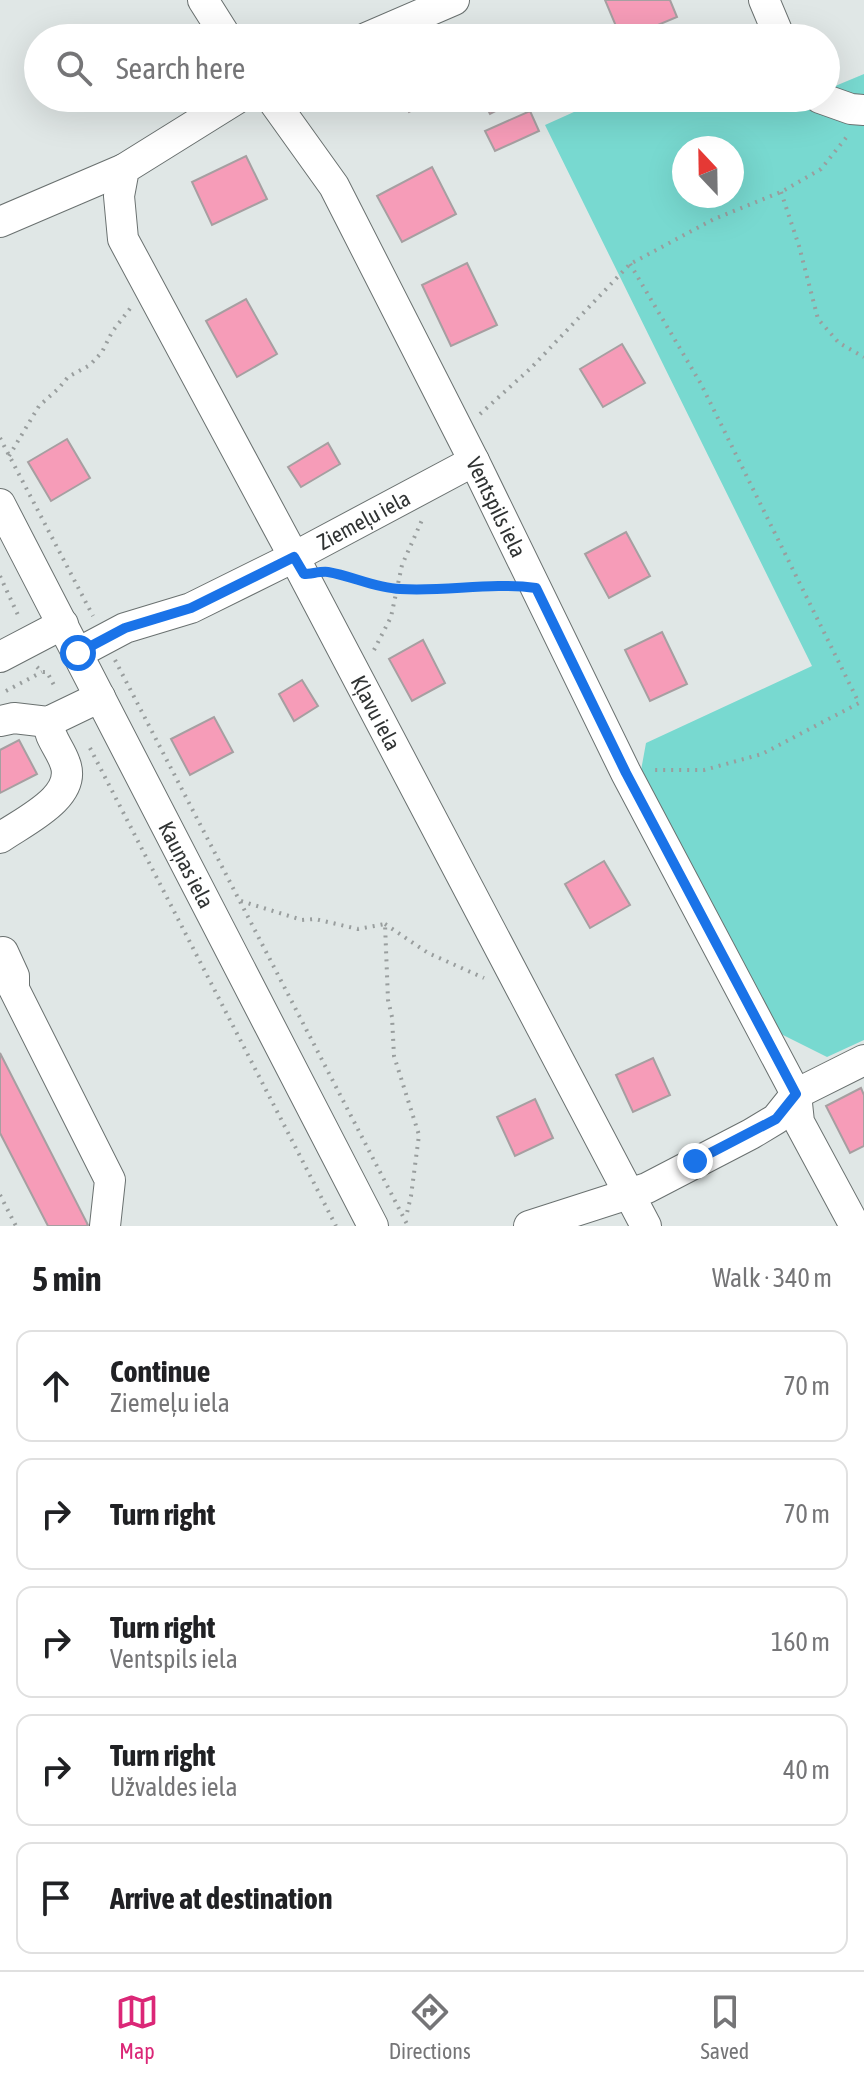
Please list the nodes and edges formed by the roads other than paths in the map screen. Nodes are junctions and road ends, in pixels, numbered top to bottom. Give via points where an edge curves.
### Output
1 (203, 0) edge
2 (454, 0) edge
3 (764, 0) edge
4 (218, 24) edge
5 (398, 24) edge
6 (774, 24) edge
7 (840, 105) edge
8 (219, 112) edge
9 (281, 112) edge
10 (861, 119) edge
11 (122, 182) junction
12 (0, 222) edge
13 (474, 461) junction
14 (0, 504) edge
15 (299, 566) junction
16 (63, 624) junction
17 (78, 653) junction
18 (15, 658) edge
19 (100, 697) junction
20 (58, 717) junction
21 (0, 721) edge
22 (0, 838) edge
23 (3, 952) dead end
24 (7, 993) edge
25 (864, 1060) edge
26 (796, 1094) junction
27 (628, 1192) junction
28 (105, 1226) edge
29 (373, 1226) edge
30 (529, 1226) edge
31 (646, 1226) edge
32 (855, 1226) edge

1 - 4 street
2 - 5 street
3 - 6 street
7 - 10 street
8 - 11 street
9 - 13 street, Ventspils iela via 334,186
11 - 12 street
11 - 15 street, Kļavu iela via 123,239
13 - 15 street, Ziemeļu iela
13 - 26 street, Ventspils iela via 626,773
14 - 16 street, Kauņas iela
15 - 17 street, Ziemeļu iela via 125,628
15 - 27 street, Kļavu iela
16 - 17 street, Kauņas iela
16 - 18 street
17 - 19 street, Kauņas iela
19 - 20 street
19 - 29 street, Kauņas iela
20 - 21 street
20 - 22 street via 48,732 66,764 61,796
23 - 24 street via 14,976
24 - 28 street via 110,1180
25 - 26 street
26 - 27 street via 776,1119 751,1134 647,1188
26 - 32 street, Ventspils iela via 799,1122
27 - 30 street
27 - 31 street, Kļavu iela

